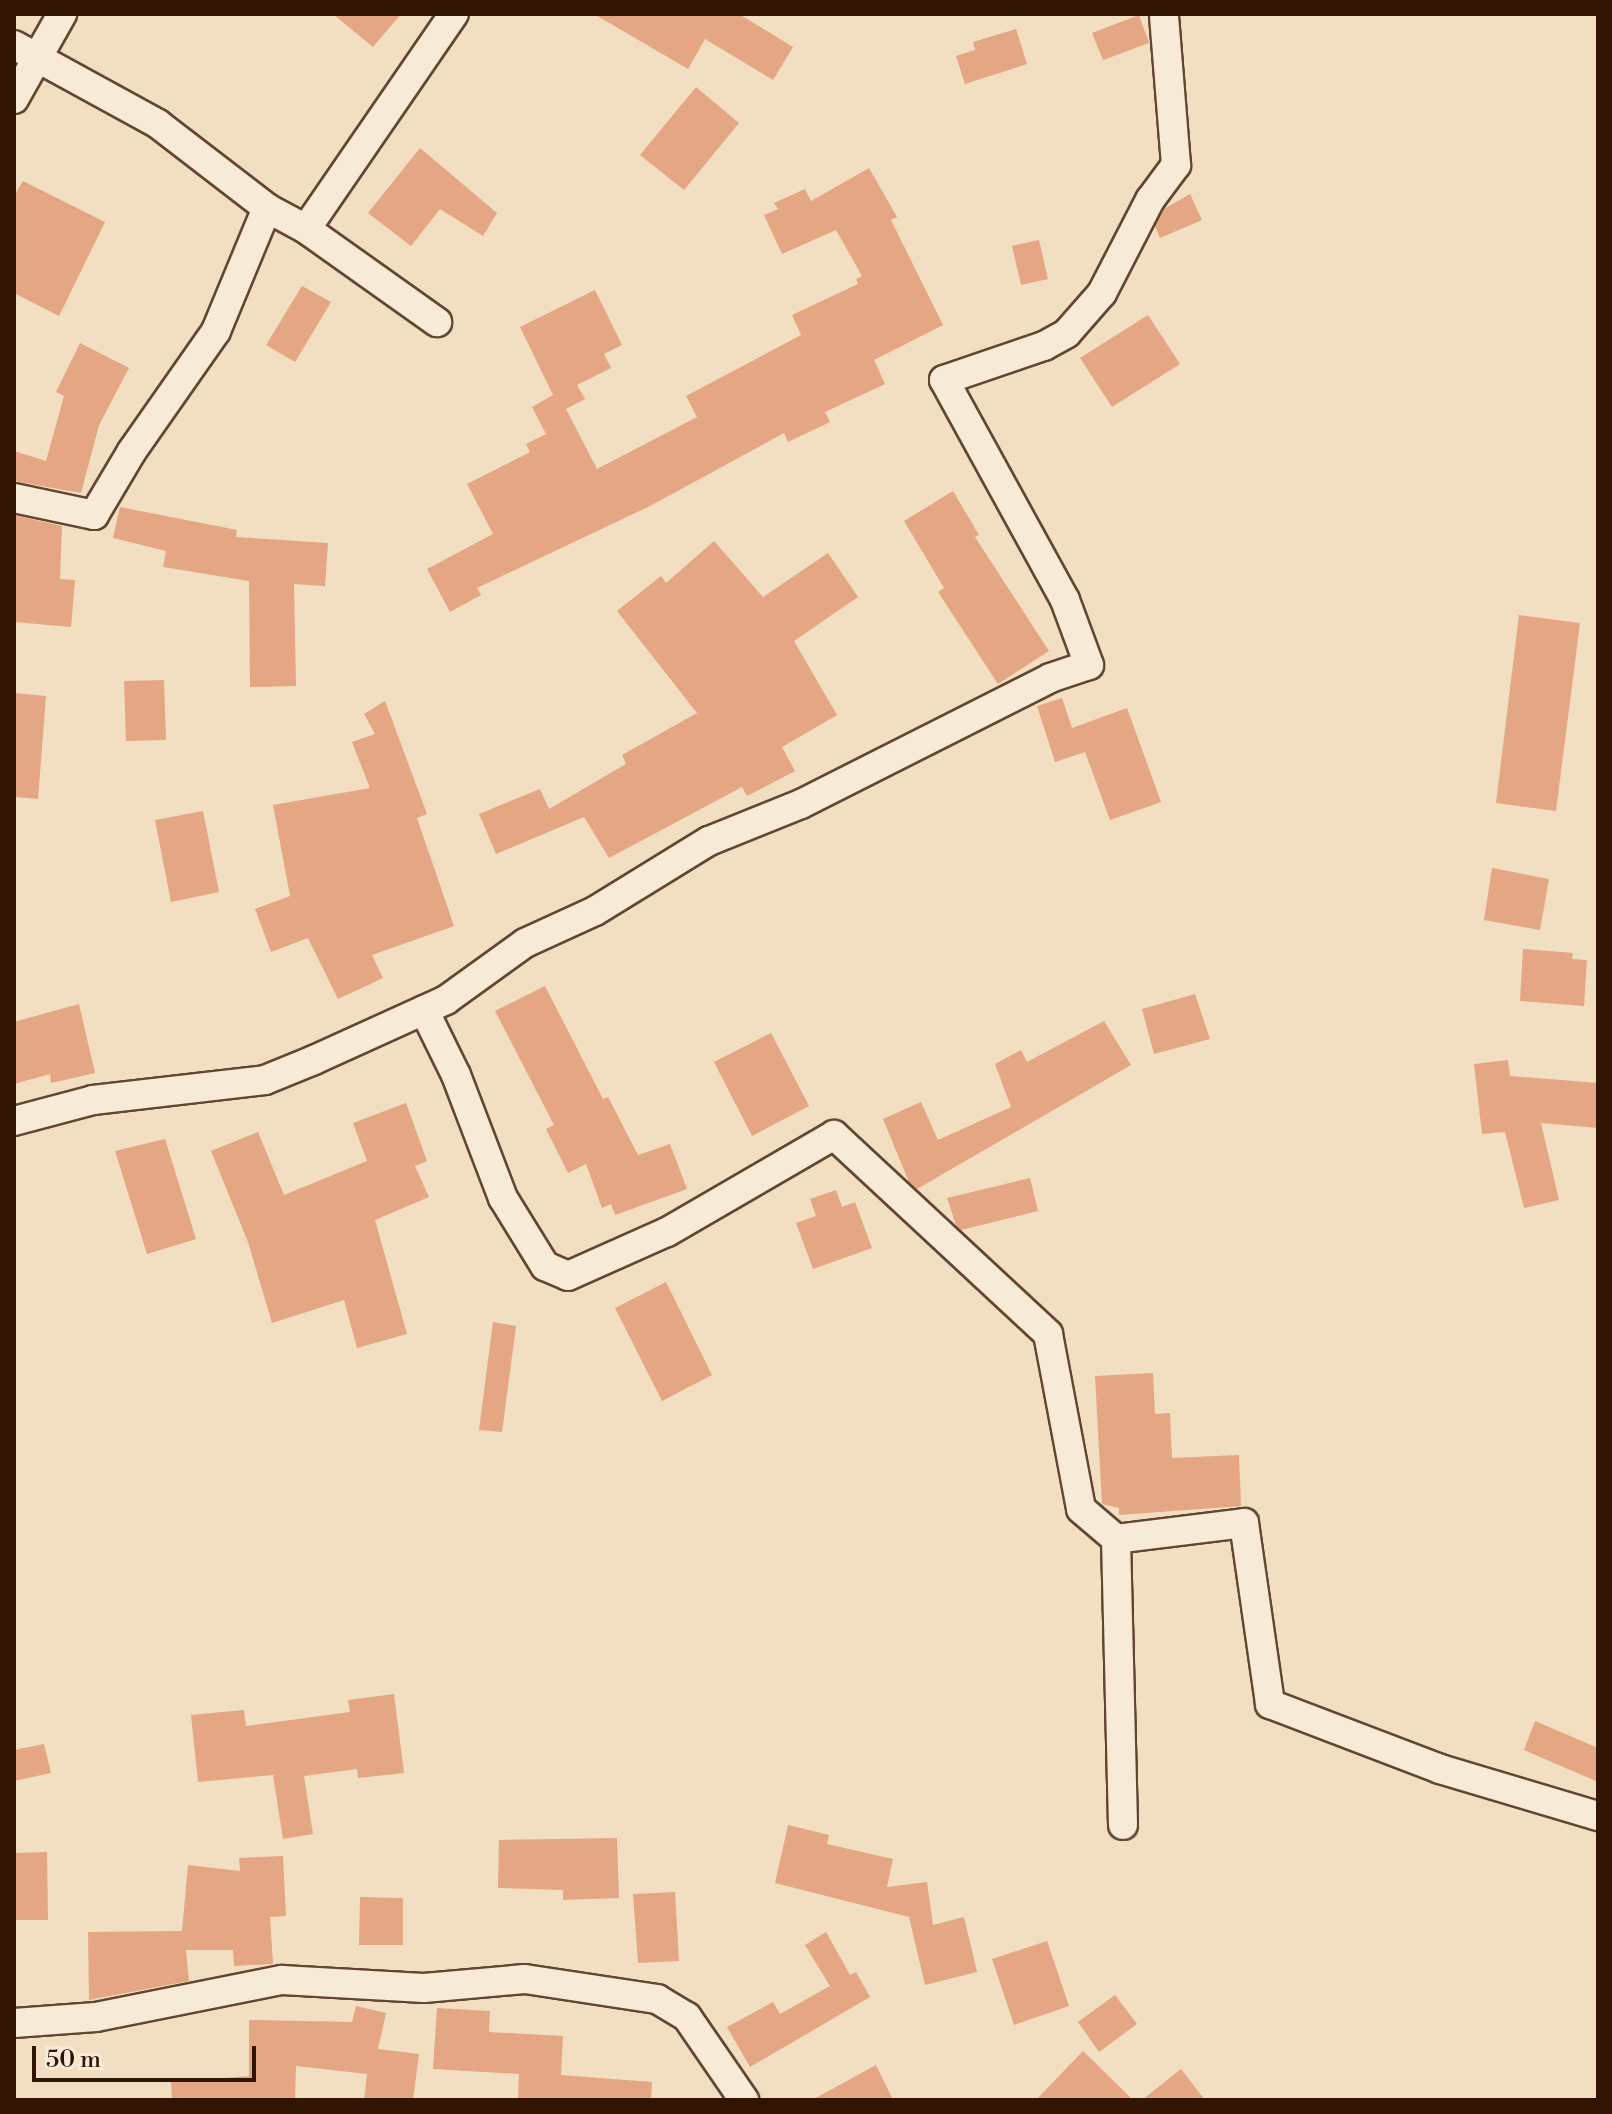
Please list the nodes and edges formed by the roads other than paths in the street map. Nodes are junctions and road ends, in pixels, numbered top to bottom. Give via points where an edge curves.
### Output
1 (62, 14) edge
2 (454, 14) edge
3 (1164, 17) dead end
4 (25, 52) edge
5 (14, 99) edge
6 (267, 208) junction
7 (306, 229) junction
8 (437, 322) dead end
9 (14, 498) edge
10 (424, 1010) junction
11 (14, 1121) edge
12 (1116, 1539) junction
13 (1598, 1816) edge
14 (1123, 1825) dead end
15 (14, 2023) edge
16 (744, 2100) edge

1 - 4 street
2 - 7 street
3 - 10 street via 1176,165 1150,200 1102,293 1067,333 1044,346 944,380 1065,600 1089,665 1050,678 801,804 709,841 595,911 525,943
4 - 5 street
4 - 6 street via 158,124
6 - 7 street
6 - 9 street via 216,331 94,515
7 - 8 street
10 - 11 street via 265,1080 93,1100
10 - 12 street via 456,1075 503,1198 545,1266 568,1276 667,1232 834,1135 1048,1334 1081,1509
12 - 13 street via 1244,1523 1270,1704 1440,1769
12 - 14 street
15 - 16 street via 153,2008 282,1980 424,1988 525,1979 657,1999 687,2017

